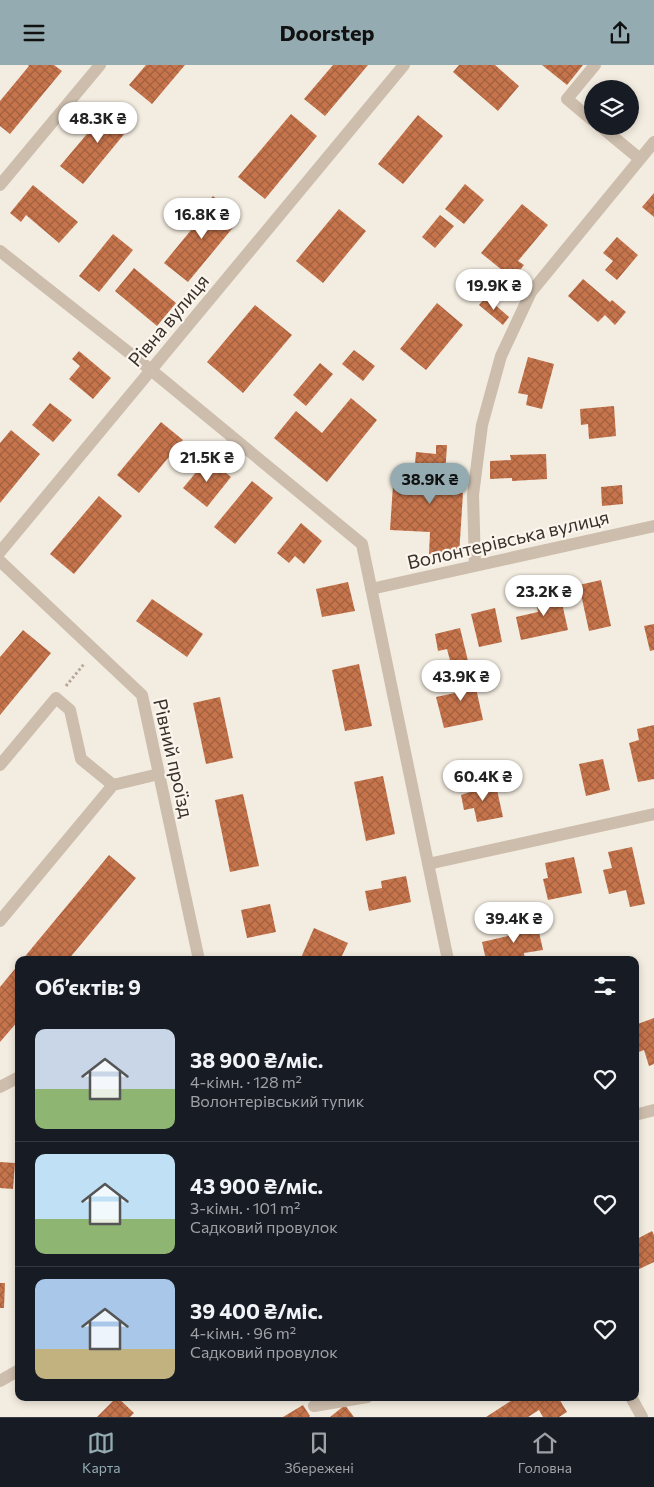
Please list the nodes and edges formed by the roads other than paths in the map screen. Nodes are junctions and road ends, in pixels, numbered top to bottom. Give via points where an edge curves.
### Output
1 (100, 65) edge
2 (404, 65) edge
3 (595, 65) edge
4 (584, 113) edge
5 (611, 135) edge
6 (654, 142) edge
7 (640, 159) junction
8 (0, 185) edge
9 (0, 251) edge
10 (151, 371) junction
11 (654, 526) edge
12 (0, 552) edge
13 (0, 561) edge
14 (475, 566) junction
15 (371, 589) junction
16 (0, 765) edge
17 (159, 774) junction
18 (113, 785) junction
19 (654, 814) edge
20 (428, 864) junction
21 (0, 921) edge
22 (198, 956) edge
23 (447, 956) edge
24 (15, 1079) edge
25 (0, 1087) edge
26 (654, 1111) edge
27 (639, 1114) edge
28 (15, 1372) edge
29 (0, 1381) edge
30 (344, 1401) edge
31 (633, 1401) edge
32 (314, 1406) dead end
33 (642, 1417) edge

1 - 8 street
2 - 10 street, Рівна вулиця
3 - 4 street via 567,99
5 - 7 street
6 - 7 street
7 - 14 street via 531,292 501,356 478,451 473,495
9 - 10 street
10 - 12 street, Рівна вулиця
10 - 15 street via 362,544
11 - 14 street, Волонтерівська вулиця
13 - 17 street, Рівний проїзд via 142,695
14 - 15 street, Волонтерівська вулиця
15 - 20 street
16 - 18 street via 56,698 70,710 81,759
17 - 18 street
17 - 22 street, Рівний проїзд
18 - 21 street
19 - 20 street
20 - 23 street
24 - 25 street
26 - 27 street
28 - 29 street
30 - 32 street
31 - 33 street

